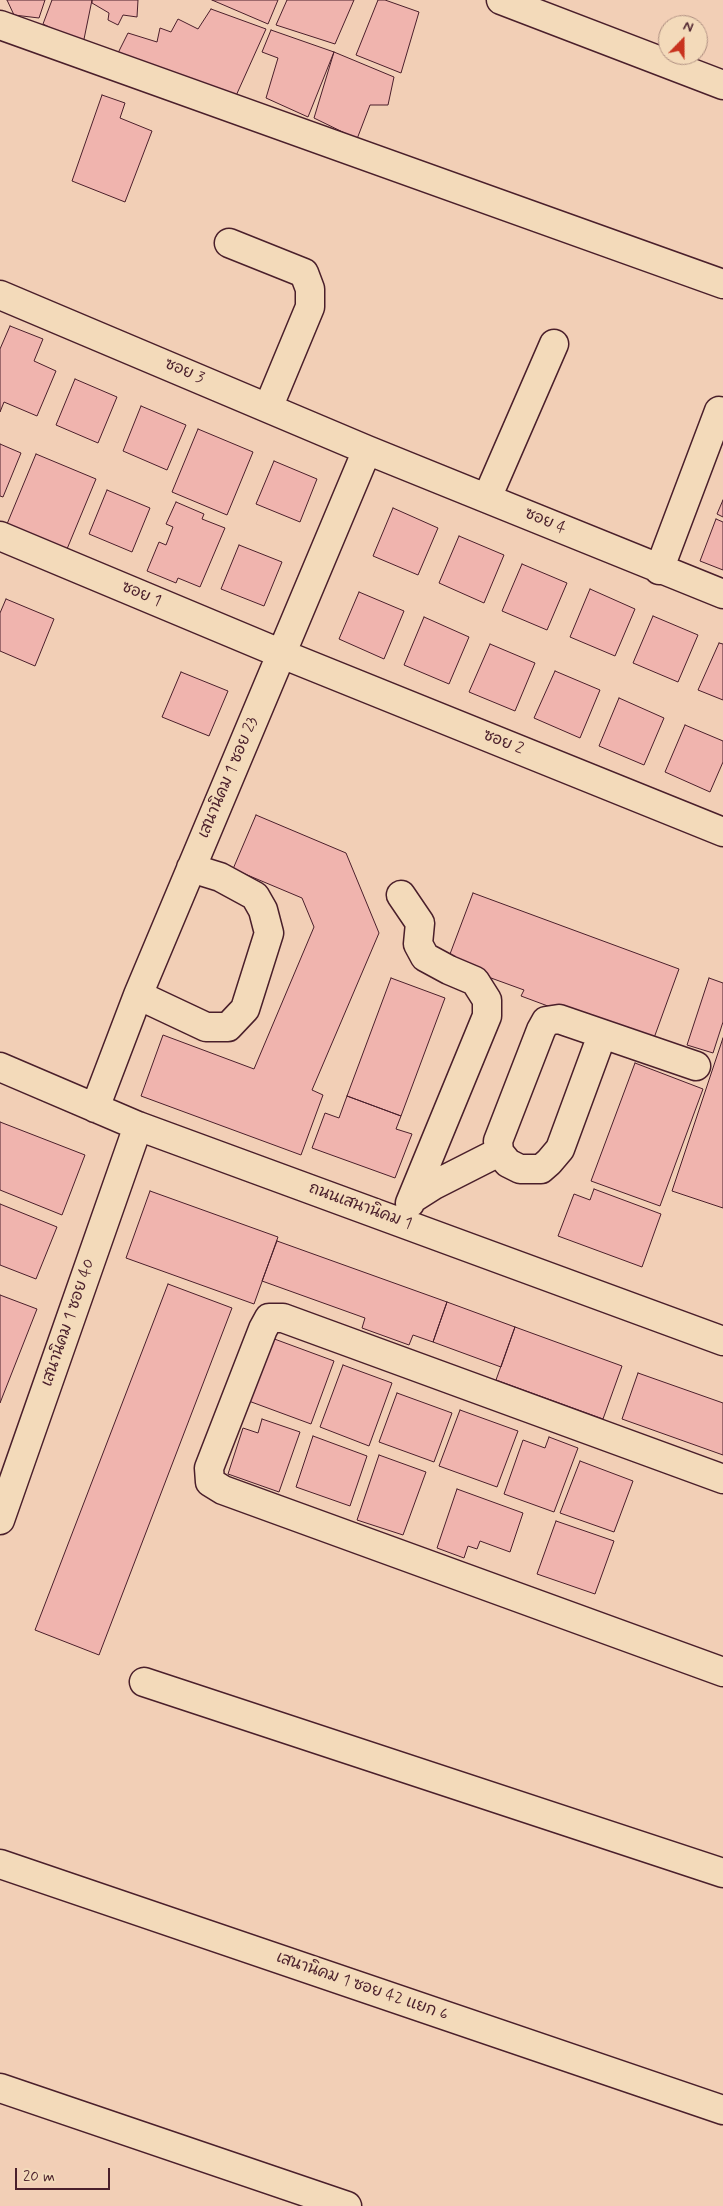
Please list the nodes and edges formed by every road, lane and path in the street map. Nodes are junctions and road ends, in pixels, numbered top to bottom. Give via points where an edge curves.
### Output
1 (501, 0) edge
2 (0, 25) edge
3 (723, 84) edge
4 (229, 242) dead end
5 (723, 284) edge
6 (0, 295) edge
7 (554, 344) dead end
8 (268, 408) junction
9 (720, 410) dead end
10 (367, 450) junction
11 (487, 498) junction
12 (0, 536) edge
13 (658, 570) junction
14 (723, 594) edge
15 (282, 654) junction
16 (723, 832) edge
17 (191, 868) junction
18 (400, 895) dead end
19 (138, 995) junction
20 (602, 1035) junction
21 (696, 1066) dead end
22 (0, 1067) edge
23 (95, 1108) junction
24 (138, 1126) junction
25 (499, 1152) junction
26 (407, 1211) junction
27 (723, 1341) edge
28 (723, 1479) edge
29 (0, 1520) edge
30 (723, 1672) edge
31 (144, 1682) dead end
32 (0, 1864) edge
33 (723, 1873) edge
34 (0, 2088) edge
35 (723, 2110) edge
36 (347, 2206) edge

1 - 3 street
2 - 5 street
4 - 8 street via 304,273 310,289 310,307
6 - 8 street, ซอย 3
7 - 11 street
8 - 10 street, ซอย 3
9 - 13 street
10 - 11 street, ซอย 4
10 - 15 street, เสนานิคม 1 ซอย 23
11 - 13 street, ซอย 4
12 - 15 street, ซอย 1
13 - 14 street, ซอย 4
15 - 16 street, ซอย 2
15 - 17 street, เสนานิคม 1 ซอย 23
17 - 19 street, เสนานิคม 1 ซอย 23
17 - 19 street via 220,877 255,896 263,910 268,933 245,1009 228,1027 206,1027
18 - 26 street via 420,923 418,944 425,957 475,980 487,1000 487,1016
19 - 23 street, เสนานิคม 1 ซอย 23
20 - 21 street
20 - 25 street via 560,1149 550,1162 540,1169 520,1169 508,1163
20 - 25 street via 558,1019 546,1021 498,1141
22 - 23 street, ถนนเสนานิคม 1
23 - 24 street, ถนนเสนานิคม 1
24 - 26 street, ถนนเสนานิคม 1
24 - 29 street, เสนานิคม 1 ซอย 40
25 - 26 street via 434,1185
26 - 27 street, ถนนเสนานิคม 1
28 - 30 street via 282,1318 269,1318 263,1328 209,1468 210,1482 223,1490
31 - 33 street
32 - 35 street, เสนานิคม 1 ซอย 42 แยก 6
34 - 36 street

